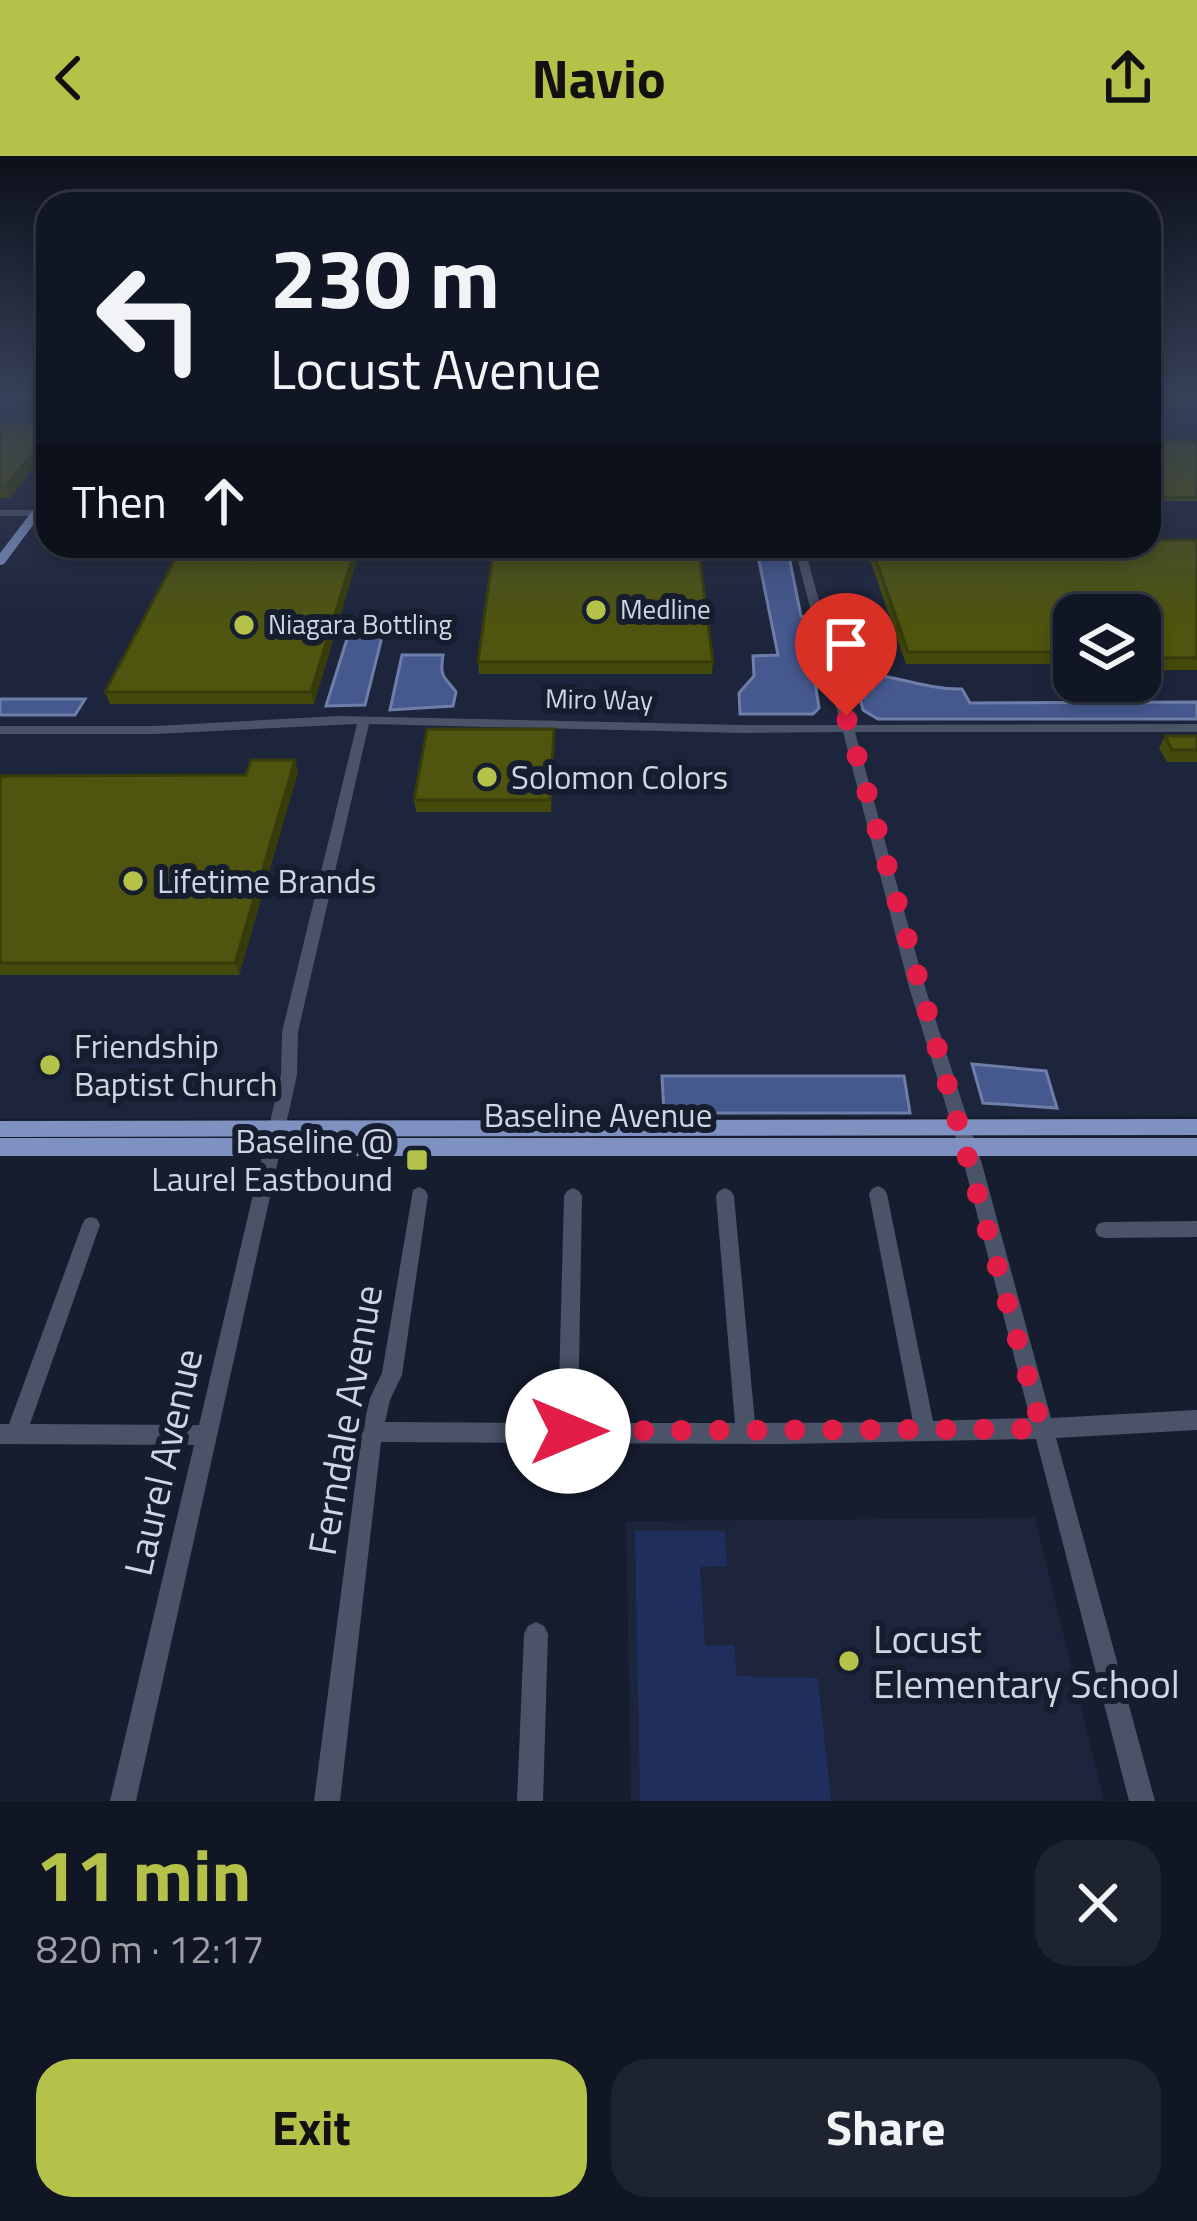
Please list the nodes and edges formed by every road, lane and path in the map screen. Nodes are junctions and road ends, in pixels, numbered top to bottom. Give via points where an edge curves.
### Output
1 (0, 513) edge
2 (36, 513) edge
3 (36, 520) edge
4 (802, 558) edge
5 (0, 561) edge
6 (364, 721) junction
7 (1197, 728) edge
8 (850, 729) junction
9 (0, 730) edge
10 (1197, 1127) edge
11 (0, 1129) edge
12 (274, 1138) junction
13 (964, 1139) junction
14 (1197, 1147) edge
15 (0, 1148) edge
16 (418, 1195) dead end
17 (878, 1195) dead end
18 (573, 1196) dead end
19 (725, 1196) dead end
20 (91, 1225) dead end
21 (1197, 1229) edge
22 (1104, 1230) dead end
23 (1197, 1420) edge
24 (1042, 1429) junction
25 (568, 1431) junction
26 (371, 1432) junction
27 (746, 1432) junction
28 (926, 1432) junction
29 (8, 1434) edge
30 (207, 1435) junction
31 (536, 1634) dead end
32 (123, 1801) edge
33 (327, 1801) edge
34 (530, 1801) edge
35 (1142, 1801) edge

1 - 2 street
3 - 5 main road
4 - 8 street
6 - 8 street, Miro Way
6 - 9 street, Miro Way
6 - 12 street, Laurel Avenue via 290,1032
7 - 8 street, Miro Way
8 - 13 street
10 - 13 main road
11 - 12 main road
12 - 13 main road, Baseline Avenue
12 - 15 main road, Baseline Avenue
12 - 30 street, Laurel Avenue
13 - 14 main road, Baseline Avenue
13 - 24 street
16 - 26 street, Ferndale Avenue via 392,1375
17 - 28 street
18 - 25 street
19 - 27 street
20 - 29 street
21 - 22 street
23 - 24 street
24 - 28 street
24 - 35 street
25 - 26 street
25 - 27 street
26 - 33 street, Ferndale Avenue
27 - 28 street
29 - 30 street
30 - 32 street, Laurel Avenue
31 - 34 street

